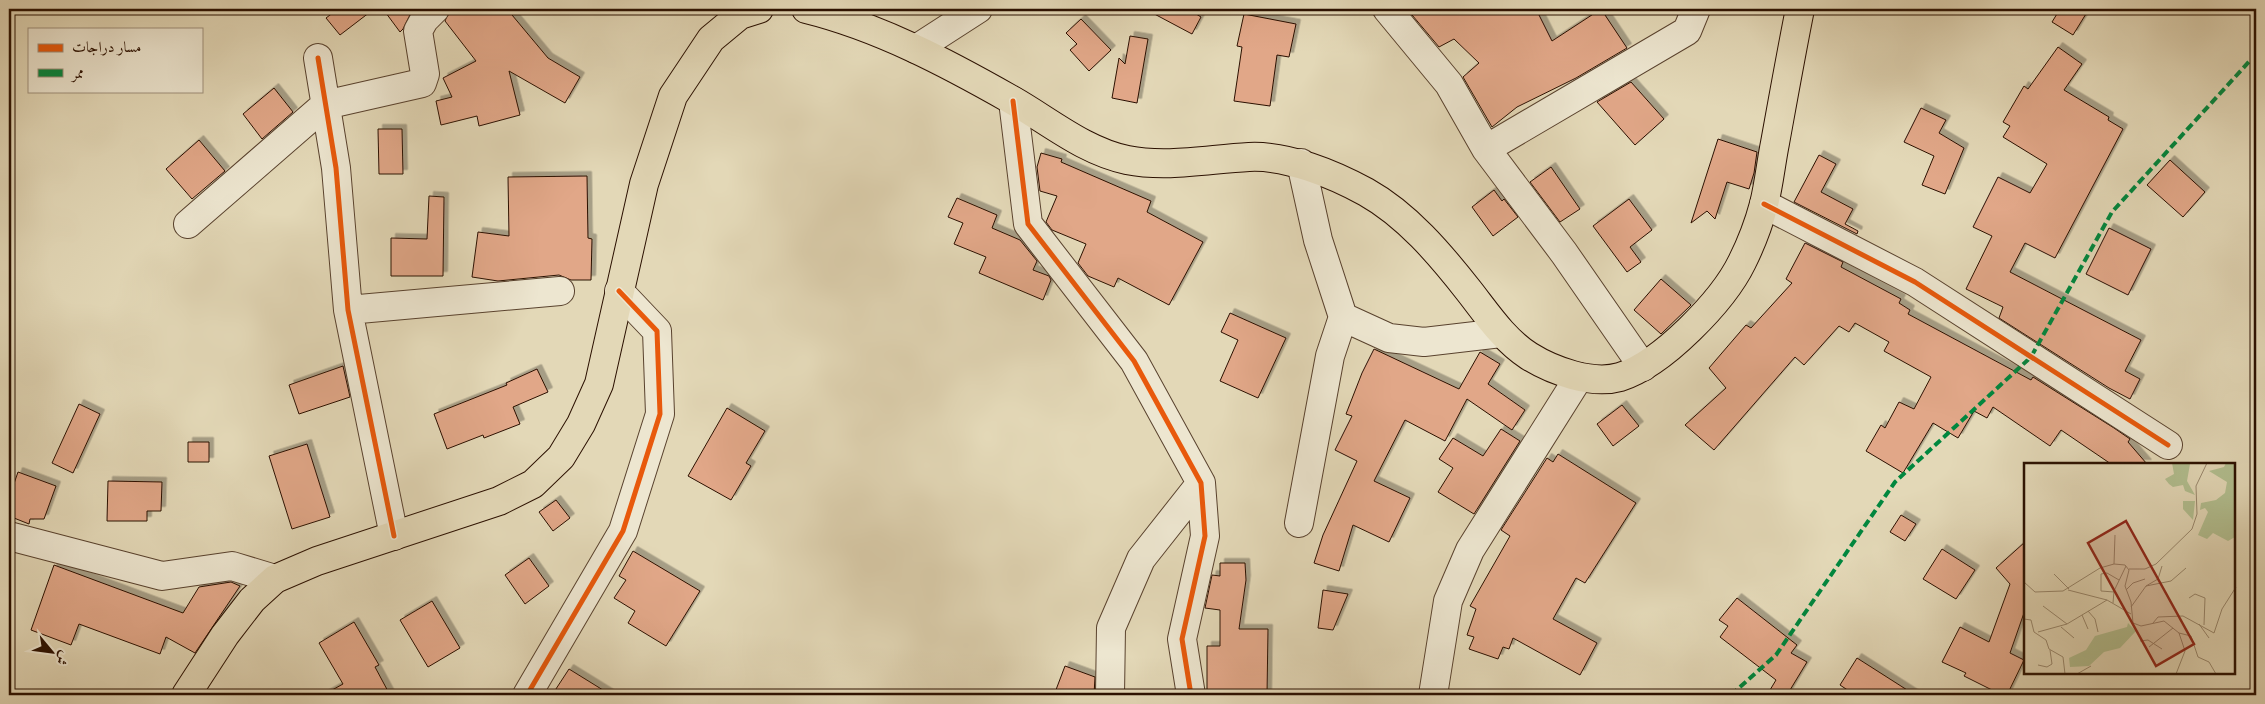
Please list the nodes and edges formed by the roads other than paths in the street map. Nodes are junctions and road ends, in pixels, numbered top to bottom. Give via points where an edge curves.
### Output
1 (435, 9) edge
2 (760, 9) edge
3 (806, 9) edge
4 (978, 9) edge
5 (1387, 9) edge
6 (1696, 9) edge
7 (1800, 9) edge
8 (916, 49) junction
9 (318, 58) dead end
10 (1013, 101) junction
11 (326, 105) junction
12 (1486, 149) junction
13 (1301, 163) junction
14 (1764, 204) junction
15 (188, 224) dead end
16 (560, 291) dead end
17 (619, 291) junction
18 (348, 310) junction
19 (1343, 317) junction
20 (1501, 333) junction
21 (1643, 367) junction
22 (1579, 377) junction
23 (2168, 445) dead end
24 (1201, 483) junction
25 (1299, 523) dead end
26 (9, 536) edge
27 (394, 536) junction
28 (275, 579) junction
29 (186, 695) edge
30 (527, 695) edge
31 (1110, 695) edge
32 (1191, 695) edge
33 (1433, 695) edge

1 - 11 street via 418,31 425,74 422,83
2 - 17 main road via 740,15 711,39 674,96 644,184
3 - 8 main road via 835,16
4 - 8 street
5 - 12 street via 1449,84
6 - 12 street via 1687,30
7 - 14 main road
8 - 10 main road
9 - 11 street
10 - 13 main road via 1093,150 1127,160 1186,163 1253,156
10 - 24 street via 1028,224 1134,361
11 - 15 street
11 - 18 street via 336,168
12 - 21 street via 1564,253
13 - 19 street via 1318,240
13 - 20 main road via 1367,193 1410,225 1446,262
14 - 21 main road via 1742,263 1707,312 1664,353
14 - 23 street via 1916,282
16 - 18 street
17 - 27 main road via 599,384 582,424 560,457 533,484 499,502
17 - 30 street via 657,331 660,414 623,531
18 - 27 street
19 - 20 street via 1389,338 1424,342
19 - 25 street via 1330,356
20 - 22 main road via 1526,354 1549,367
21 - 22 main road via 1617,378
22 - 33 street via 1470,550 1448,601
24 - 31 street via 1141,559 1111,628
24 - 32 street via 1205,536 1182,639
26 - 28 street via 162,576 232,566
27 - 28 main road via 317,561
28 - 29 main road via 252,600

